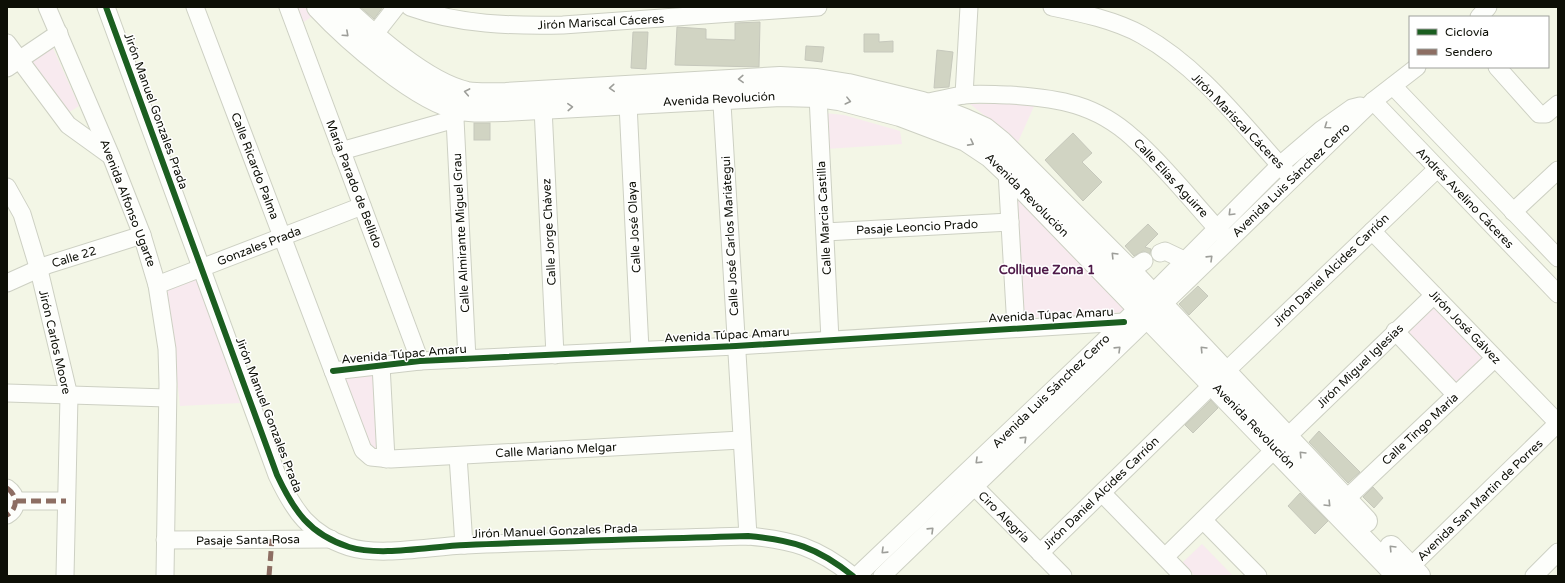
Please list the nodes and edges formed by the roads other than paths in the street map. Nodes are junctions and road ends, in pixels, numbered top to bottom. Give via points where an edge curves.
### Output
1 (47, 7) edge
2 (106, 7) edge
3 (195, 7) edge
4 (288, 7) edge
5 (318, 7) edge
6 (342, 7) edge
7 (396, 7) edge
8 (410, 7) edge
9 (818, 7) edge
10 (969, 7) edge
11 (1052, 7) edge
12 (1472, 7) edge
13 (1488, 7) edge
14 (1477, 16) edge
15 (1479, 16) edge
16 (59, 33) junction
17 (374, 35) junction
18 (7, 43) edge
19 (13, 64) edge
20 (1416, 68) edge
21 (1498, 68) edge
22 (1393, 86) junction
23 (721, 89) junction
24 (964, 95) junction
25 (818, 96) junction
26 (1373, 101) junction
27 (628, 104) junction
28 (922, 104) junction
29 (1558, 104) edge
30 (543, 108) junction
31 (458, 114) junction
32 (341, 151) junction
33 (111, 156) junction
34 (1280, 165) junction
35 (1437, 168) junction
36 (1558, 170) edge
37 (1007, 172) junction
38 (1293, 179) junction
39 (7, 187) edge
40 (362, 206) junction
41 (1513, 212) junction
42 (1010, 222) junction
43 (1216, 227) junction
44 (1372, 231) junction
45 (825, 232) junction
46 (142, 235) junction
47 (282, 237) junction
48 (1229, 240) junction
49 (1160, 253) dead end
50 (1558, 258) edge
51 (1184, 260) junction
52 (202, 268) junction
53 (38, 270) junction
54 (7, 283) edge
55 (157, 285) junction
56 (1434, 294) junction
57 (1558, 294) edge
58 (1145, 310) junction
59 (1016, 328) junction
60 (1396, 331) junction
61 (830, 340) junction
62 (736, 346) junction
63 (640, 350) junction
64 (555, 355) junction
65 (1495, 358) junction
66 (467, 359) junction
67 (420, 361) junction
68 (381, 365) junction
69 (333, 371) junction
70 (1219, 378) junction
71 (7, 392) edge
72 (1456, 395) junction
73 (69, 396) junction
74 (167, 398) junction
75 (1558, 423) edge
76 (741, 440) junction
77 (1281, 444) junction
78 (458, 456) junction
79 (378, 458) junction
80 (963, 475) junction
81 (975, 487) junction
82 (1102, 492) junction
83 (1345, 500) junction
84 (10, 501) edge
85 (66, 501) junction
86 (1202, 520) junction
87 (748, 536) junction
88 (331, 539) junction
89 (165, 540) junction
90 (464, 545) junction
91 (1558, 552) edge
92 (1040, 553) junction
93 (1165, 557) junction
94 (1407, 574) edge
95 (65, 576) edge
96 (165, 576) edge
97 (853, 576) edge
98 (857, 576) edge
99 (882, 576) edge
100 (1062, 576) edge
101 (1183, 576) edge
102 (1258, 576) edge
103 (1534, 576) edge

1 - 16 street, Avenida Alfonso Ugarte
2 - 52 street, Jirón Manuel Gonzales Prada
3 - 47 street, Calle Ricardo Palma
4 - 32 street, María Parado de Bellido
5 -> 31 main road, Avenida Revolución via 390,70 428,97
6 - 17 main road, Avenida Revolución
7 - 17 street
8 - 9 street, Jirón Mariscal Cáceres via 425,13 475,23 535,26
10 - 24 street
11 - 34 street, Jirón Mariscal Cáceres via 1118,25 1141,35 1168,52 1221,99
12 - 14 street
13 - 15 street
16 - 19 street
16 - 33 street, Avenida Alfonso Ugarte
23 -> 17 main road, Avenida Revolución via 467,93 436,80
18 - 19 street
19 - 33 street via 68,125
20 - 22 street, Avenida Luis Sánchez Cerro
21 - 29 street via 1539,114 1546,114
22 - 26 street, Avenida Luis Sánchez Cerro
22 - 41 street, Andrés Avelino Cáceres
23 - 25 main road, Avenida Revolución
23 - 27 main road, Avenida Revolución
28 -> 23 main road, Avenida Revolución via 817,80 780,78
23 - 62 street, Calle José Carlos Mariátegui
24 - 28 street, Calle Elías Aguirre
24 - 43 street, Calle Elías Aguirre via 1050,98 1090,109 1114,123 1152,155
25 -> 37 main road, Avenida Revolución via 869,106 940,129 979,147
25 - 45 street, Calle Marcia Castilla
26 -> 34 street, Avenida Luis Sánchez Cerro via 1352,108 1333,121
26 - 35 street, Andrés Avelino Cáceres
26 - 38 street, Avenida Luis Sánchez Cerro
30 -> 27 main road, Avenida Revolución
27 - 63 street, Calle José Olaya
58 -> 28 main road, Avenida Revolución via 1137,266 984,129
30 - 31 main road, Avenida Revolución
30 - 64 street, Calle Jorge Chávez
31 - 32 street
31 - 66 street, Calle Almirante Miguel Grau
32 - 40 street, María Parado de Bellido
33 - 46 street, Avenida Alfonso Ugarte
34 - 38 street, Jirón Mariscal Cáceres
34 -> 43 street, Avenida Luis Sánchez Cerro
35 - 44 street, Jirón Daniel Alcides Carrión
35 - 57 street, Andrés Avelino Cáceres
36 - 41 street
37 - 42 street
37 - 58 main road, Avenida Revolución
38 - 48 street, Avenida Luis Sánchez Cerro
39 - 53 street, Jirón Carlos Moore via 22,214
40 - 47 street, Gonzales Prada
40 - 67 street, María Parado de Bellido
41 - 50 street, Andrés Avelino Cáceres
42 - 45 street, Pasaje Leoncio Prado
42 - 59 street
43 - 48 street, Calle Elías Aguirre
43 - 51 street, Avenida Luis Sánchez Cerro
44 - 56 street, Jirón José Gálvez
44 - 70 street, Jirón Daniel Alcides Carrión
45 - 61 street, Calle Marcia Castilla
46 - 53 street, Calle 22 via 46,265
46 - 55 street, Avenida Alfonso Ugarte
47 - 52 street, Gonzales Prada
47 - 69 street, Calle Ricardo Palma
58 -> 48 street, Avenida Luis Sánchez Cerro
49 - 51 street via 1165,251
51 - 58 street, Avenida Luis Sánchez Cerro
52 - 55 street, Gonzales Prada
52 - 88 street, Jirón Manuel Gonzales Prada via 277,475 291,504 309,526
53 - 54 street, Calle 22
53 - 73 street, Jirón Carlos Moore
55 - 74 street, Avenida Alfonso Ugarte via 167,349
56 - 60 street, Jirón Miguel Iglesias
56 - 65 street, Jirón José Gálvez
58 - 59 street, Avenida Túpac Amaru
58 - 70 main road, Avenida Revolución
58 -> 80 street, Avenida Luis Sánchez Cerro
81 -> 58 street, Avenida Luis Sánchez Cerro
59 - 61 street, Avenida Túpac Amaru
60 - 72 street
60 - 77 street, Jirón Miguel Iglesias
61 - 62 street, Avenida Túpac Amaru
62 - 63 street, Avenida Túpac Amaru
62 - 76 street, Calle José Carlos Mariátegui
63 - 64 street, Avenida Túpac Amaru
64 - 66 street, Avenida Túpac Amaru
65 - 72 street, Calle Tingo María
65 - 75 street, Jirón José Gálvez
66 - 67 street, Avenida Túpac Amaru
67 - 68 street, Avenida Túpac Amaru
68 - 69 street, Avenida Túpac Amaru
68 - 79 street
69 - 79 street, Calle Ricardo Palma via 363,450
70 - 77 main road, Avenida Revolución
70 - 82 street, Jirón Daniel Alcides Carrión
71 - 73 street
72 - 83 street, Calle Tingo María
73 - 74 street
73 - 85 street, Jirón Carlos Moore
74 - 89 street, Avenida Alfonso Ugarte
75 - 94 street, Avenida San Martin de Porres
76 - 78 street, Calle Mariano Melgar
76 - 87 street, Calle José Carlos Mariátegui
83 -> 77 main road, Avenida Revolución
77 - 86 street, Jirón Miguel Iglesias
77 -> 94 main road, Avenida Revolución
78 - 79 street, Calle Mariano Melgar
78 - 90 street
80 - 81 street, Ciro Alegría
80 -> 98 street, Avenida Luis Sánchez Cerro
81 - 92 street, Ciro Alegría
99 -> 81 street, Avenida Luis Sánchez Cerro
82 - 92 street, Jirón Daniel Alcides Carrión
82 - 93 street
94 -> 83 main road, Avenida Revolución
84 - 85 street
85 - 95 street, Jirón Carlos Moore
86 - 93 street, Jirón Miguel Iglesias
86 - 102 street
87 - 90 street, Jirón Manuel Gonzales Prada
87 - 97 street, Jirón Manuel Gonzales Prada via 786,540 802,545
88 - 89 street, Pasaje Santa Rosa
88 - 90 street, Jirón Manuel Gonzales Prada via 350,547 380,551
89 - 96 street, Avenida Alfonso Ugarte
91 - 103 street
92 - 100 street, Ciro Alegría
93 - 101 street

